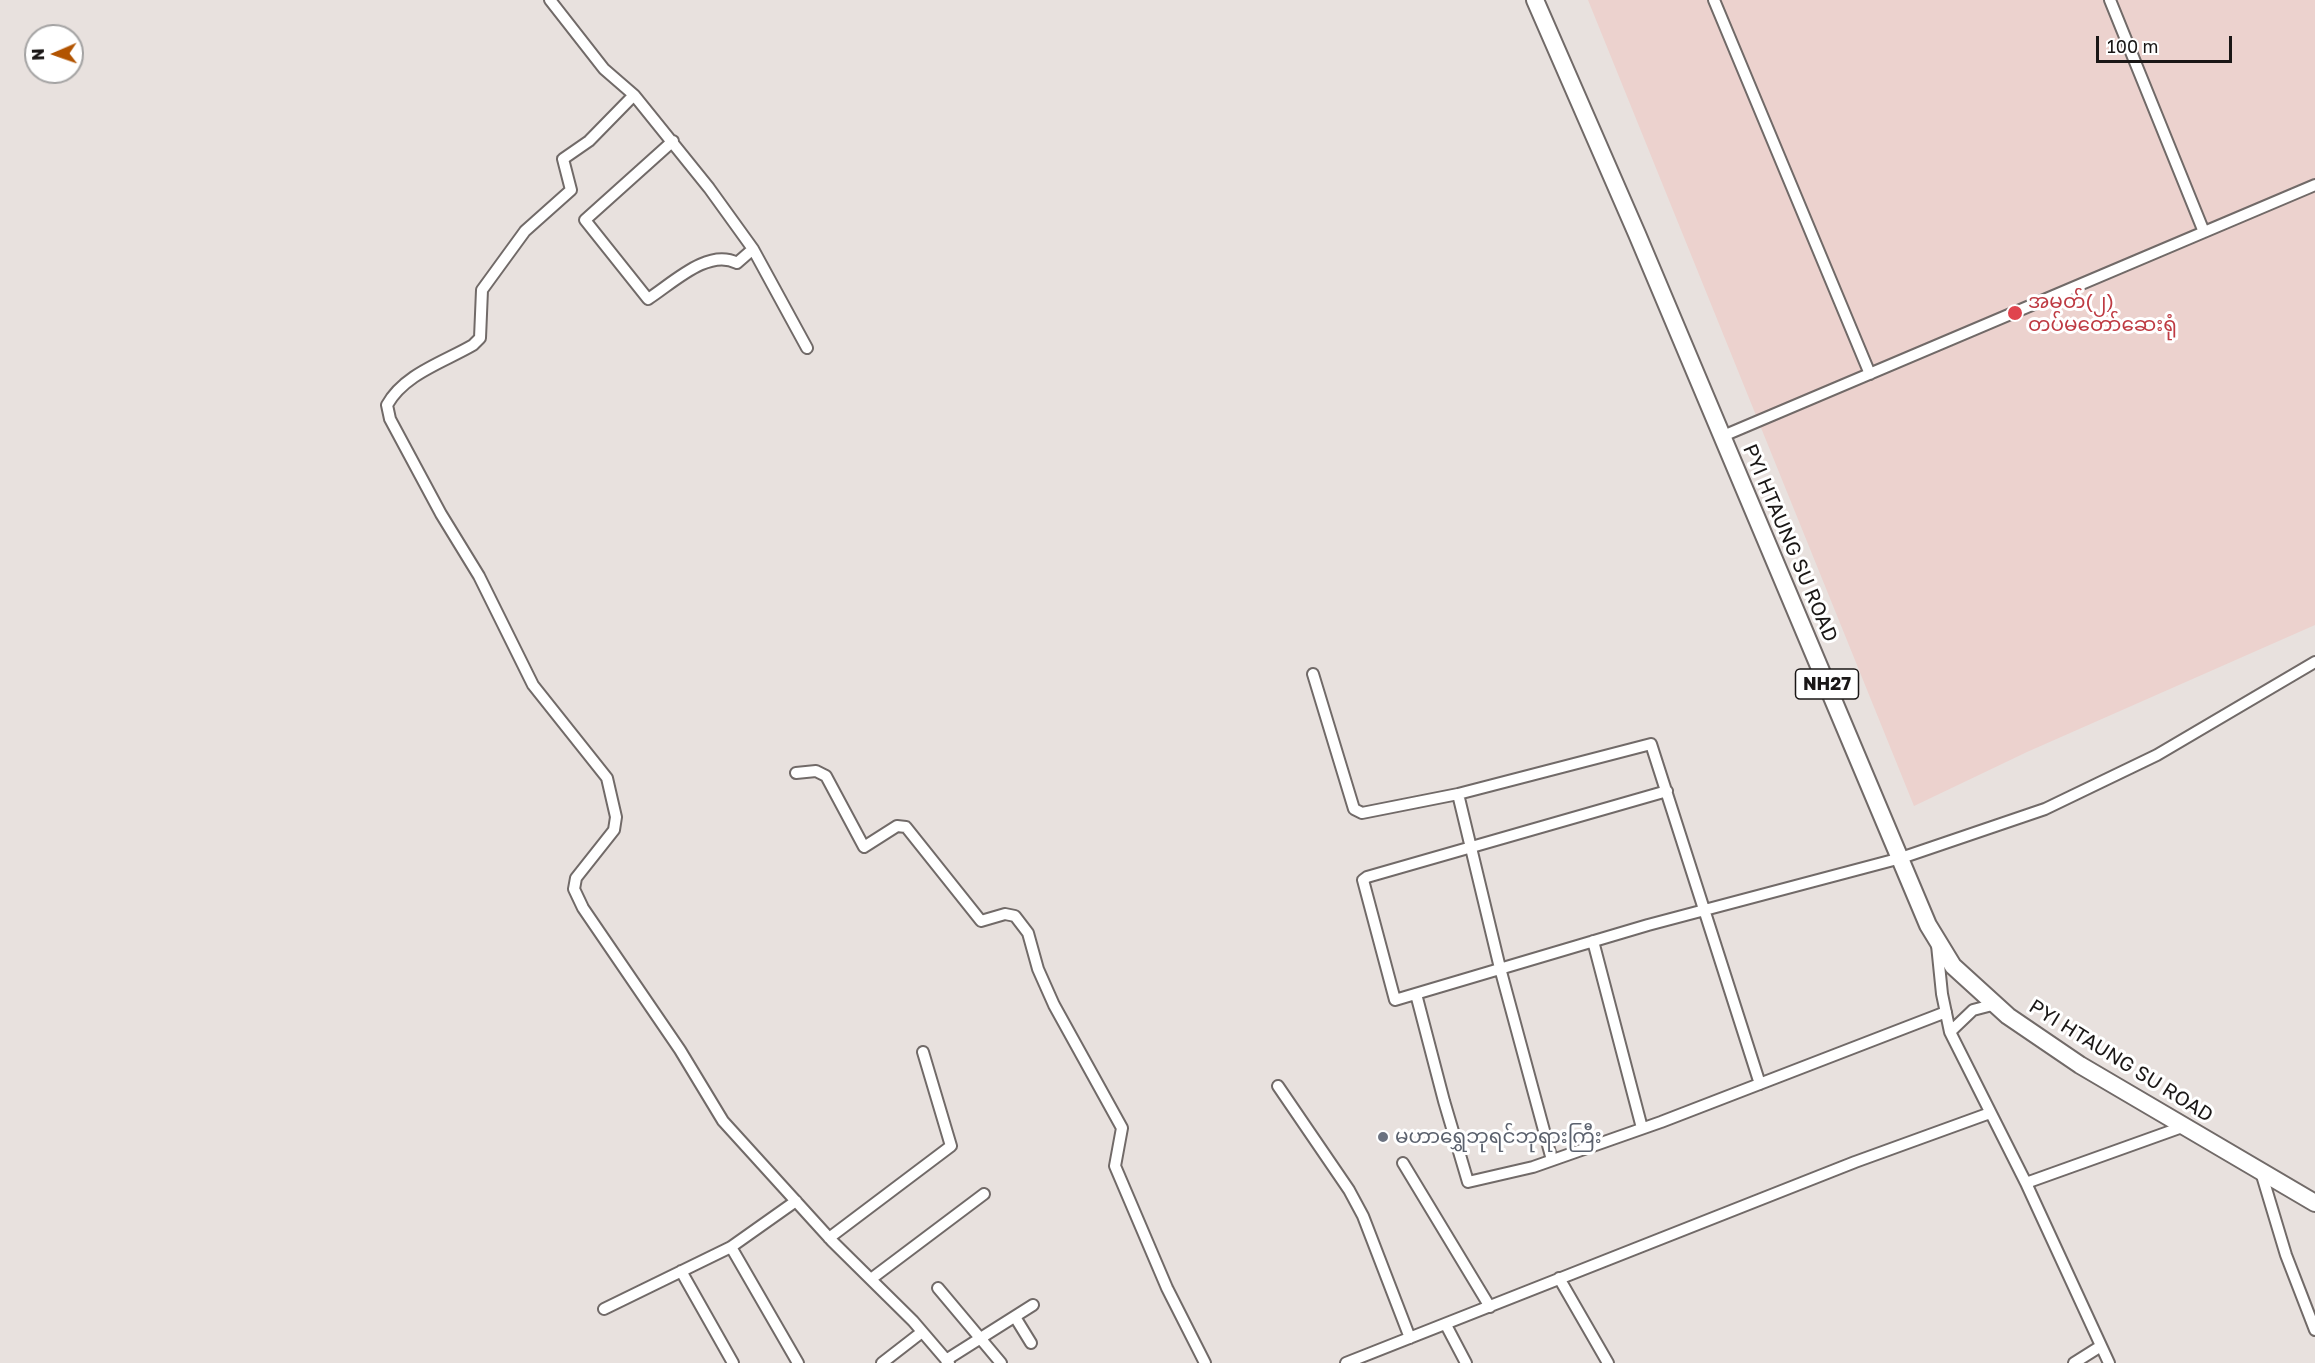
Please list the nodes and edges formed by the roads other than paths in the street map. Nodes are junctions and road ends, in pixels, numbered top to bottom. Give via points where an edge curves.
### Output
1 (550, 0) edge
2 (1535, 0) edge
3 (1714, 0) edge
4 (2110, 0) edge
5 (634, 95) junction
6 (673, 141) junction
7 (2315, 185) edge
8 (2204, 232) junction
9 (753, 249) junction
10 (807, 348) dead end
11 (1870, 374) junction
12 (1723, 436) junction
13 (2315, 662) edge
14 (1313, 674) dead end
15 (796, 773) dead end
16 (1667, 791) junction
17 (1458, 794) junction
18 (1471, 847) junction
19 (1900, 858) junction
20 (1706, 910) junction
21 (1936, 938) junction
22 (1593, 940) junction
23 (1500, 968) junction
24 (1416, 994) junction
25 (1996, 1004) junction
26 (1946, 1012) junction
27 (1950, 1032) junction
28 (923, 1052) dead end
29 (1760, 1084) junction
30 (1278, 1086) dead end
31 (1990, 1113) junction
32 (2186, 1126) junction
33 (1642, 1128) junction
34 (1552, 1160) junction
35 (1403, 1163) dead end
36 (2261, 1172) junction
37 (2026, 1183) junction
38 (984, 1194) dead end
39 (796, 1201) junction
40 (2315, 1203) edge
41 (829, 1238) junction
42 (731, 1247) junction
43 (681, 1271) junction
44 (1559, 1278) junction
45 (871, 1279) junction
46 (938, 1288) dead end
47 (1033, 1305) dead end
48 (1490, 1307) junction
49 (604, 1309) dead end
50 (1015, 1317) junction
51 (1446, 1325) junction
52 (2315, 1330) edge
53 (922, 1332) junction
54 (982, 1338) junction
55 (1410, 1338) junction
56 (1031, 1343) dead end
57 (2101, 1346) junction
58 (948, 1362) edge
59 (733, 1363) edge
60 (798, 1363) edge
61 (882, 1363) edge
62 (1001, 1363) edge
63 (1205, 1363) edge
64 (1346, 1363) edge
65 (1466, 1363) edge
66 (1608, 1363) edge
67 (2074, 1363) edge
68 (2109, 1363) edge

1 - 5 street via 604,69
2 - 12 highway, PYI HTAUNG SU ROAD / NH27
3 - 11 street
4 - 8 street
5 - 6 street
5 - 39 street via 589,141 563,159 571,190 525,231 482,290 480,338 404,383 387,405 390,419 479,576 533,685 607,778 616,817 614,830 576,878 574,889 583,908 680,1050 723,1121
6 - 9 street
6 - 9 street via 585,220 648,299 708,260 728,258 737,264
7 - 8 street
8 - 11 street
9 - 10 street
11 - 12 street
12 - 19 highway, PYI HTAUNG SU ROAD / NH27
13 - 19 street via 2157,755 2045,809
14 - 17 street via 1354,809 1362,813
15 - 63 street via 816,771 826,776 864,847 897,826 906,827 981,921 1005,914 1015,916 1028,933 1054,1005 1122,1128 1115,1166 1167,1288
16 - 17 street via 1651,744
16 - 18 street
16 - 20 street
17 - 18 street
18 - 23 street
18 - 24 street via 1363,880 1395,1000
19 - 20 street
19 - 21 highway, PYI HTAUNG SU ROAD / NH27
20 - 22 street
20 - 29 street
21 - 25 highway, PYI HTAUNG SU ROAD / NH27 via 1953,966
21 - 26 street
22 - 23 street
22 - 33 street
23 - 24 street
23 - 34 street
24 - 34 street via 1468,1182
25 - 27 street via 1973,1010
25 - 32 highway, PYI HTAUNG SU ROAD / NH27 via 2080,1065
26 - 27 street
26 - 29 street
27 - 31 street
28 - 41 street via 951,1146
29 - 33 street
30 - 55 street via 1363,1216
31 - 37 street
31 - 44 street
32 - 36 highway, PYI HTAUNG SU ROAD / NH27
32 - 37 street
33 - 34 street
35 - 48 street
36 - 40 highway, PYI HTAUNG SU ROAD / NH27
36 - 52 street
37 - 57 street
38 - 45 street
39 - 41 street
39 - 42 street
41 - 45 street
42 - 43 street
42 - 60 street
43 - 49 street
43 - 59 street
44 - 48 street
44 - 66 street
45 - 53 street
46 - 54 street
47 - 50 street
48 - 51 street
50 - 54 street
50 - 56 street
51 - 55 street
51 - 65 street
53 - 58 street
53 - 61 street
54 - 58 street
54 - 62 street
55 - 64 street
57 - 67 street
57 - 68 street

